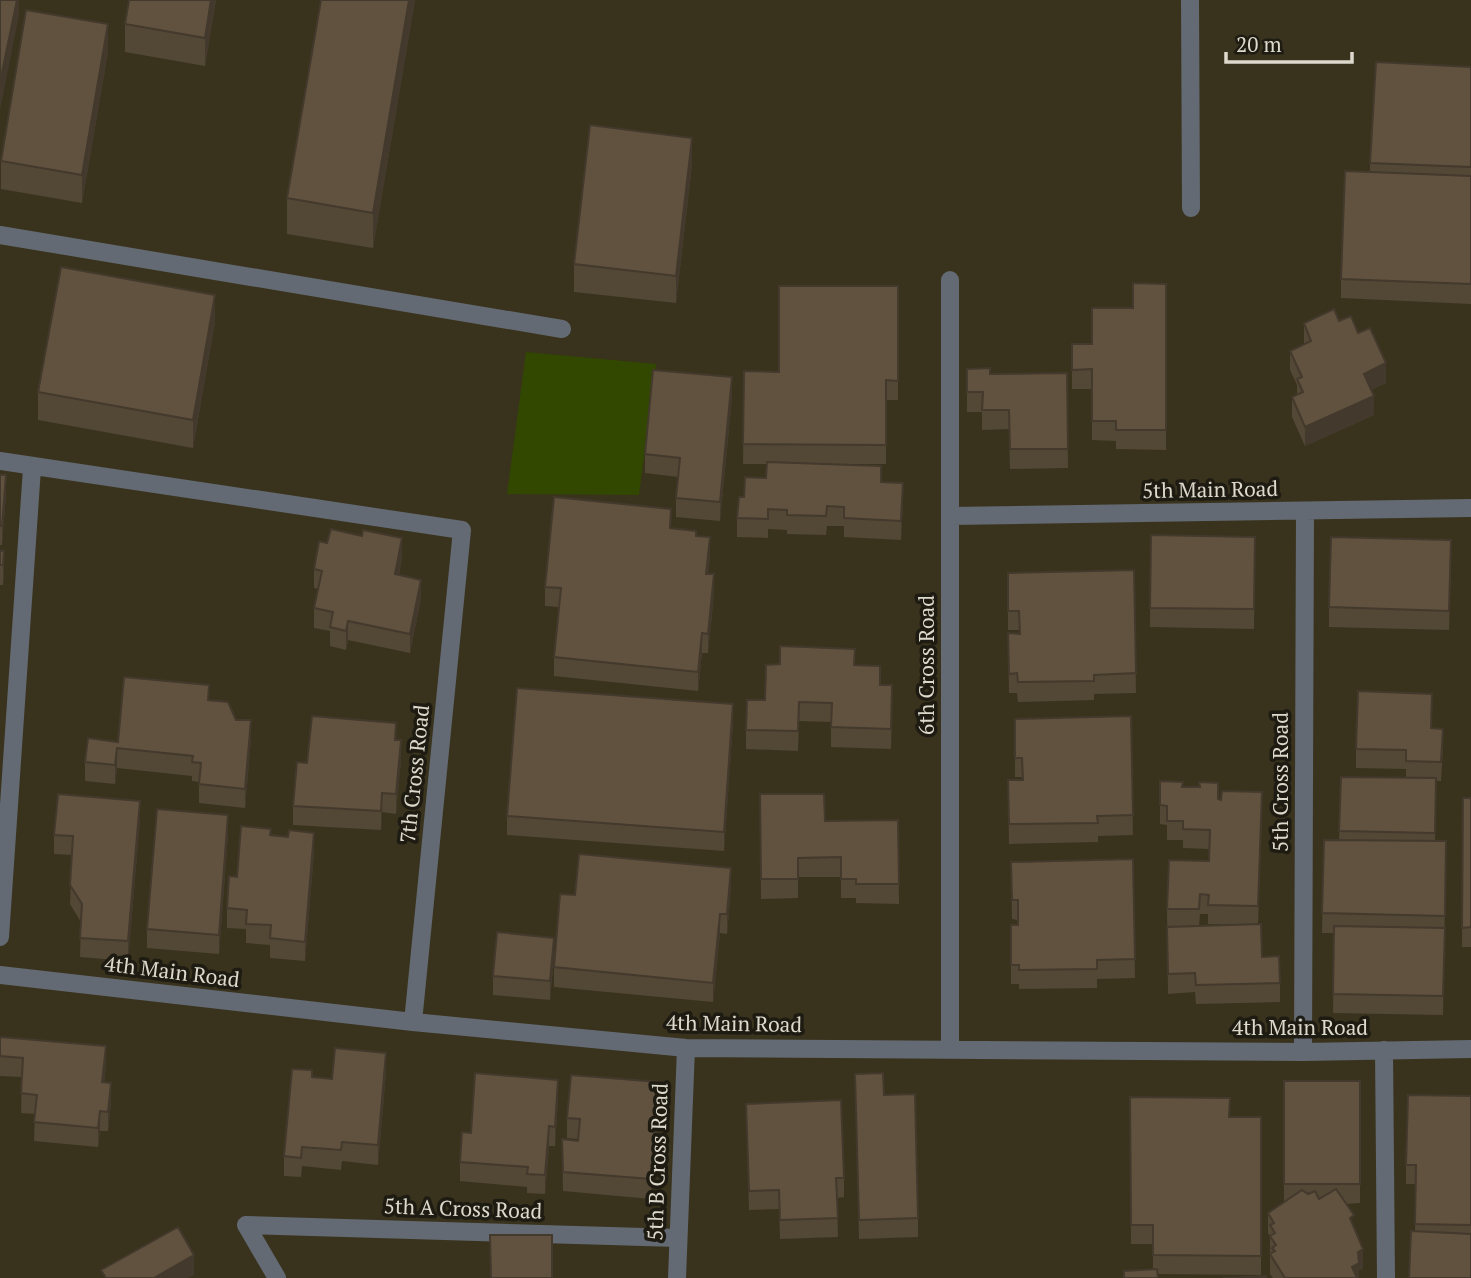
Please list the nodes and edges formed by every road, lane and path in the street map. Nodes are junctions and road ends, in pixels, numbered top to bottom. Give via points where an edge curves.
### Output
1 (1190, 0) edge
2 (1191, 208) dead end
3 (0, 235) edge
4 (950, 280) dead end
5 (562, 328) dead end
6 (0, 460) edge
7 (32, 468) junction
8 (1471, 508) edge
9 (1305, 512) junction
10 (950, 516) junction
11 (0, 937) edge
12 (0, 975) edge
13 (413, 1022) junction
14 (686, 1048) junction
15 (1471, 1049) edge
16 (950, 1050) junction
17 (1384, 1050) junction
18 (1303, 1052) junction
19 (678, 1238) junction
20 (277, 1278) edge
21 (677, 1278) edge
22 (1386, 1278) edge

1 - 2 street
3 - 5 street
4 - 10 street, 6th Cross Road
6 - 7 street
7 - 11 street
7 - 13 street, 7th Cross Road via 462,530
8 - 9 street, 5th Main Road
9 - 10 street, 5th Main Road
9 - 18 street, 5th Cross Road
10 - 16 street, 6th Cross Road
12 - 13 street, 4th Main Road
13 - 14 street, 4th Main Road
14 - 16 street, 4th Main Road
14 - 19 street, 5th B Cross Road
15 - 17 street, 4th Main Road
16 - 18 street, 4th Main Road
17 - 18 street, 4th Main Road
17 - 22 street
19 - 20 street, 5th A Cross Road via 246,1225
19 - 21 street, 5th B Cross Road

